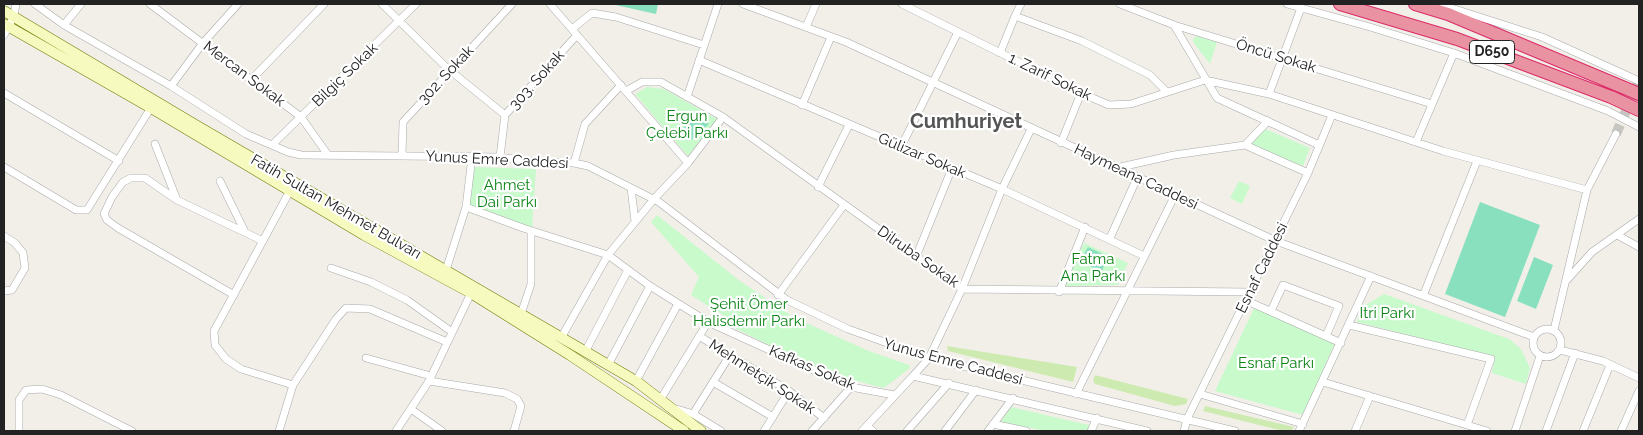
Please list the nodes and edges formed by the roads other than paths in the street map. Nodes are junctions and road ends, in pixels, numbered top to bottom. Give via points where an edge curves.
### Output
1 (16, 4) edge
2 (35, 4) edge
3 (81, 4) edge
4 (150, 4) edge
5 (238, 4) edge
6 (324, 4) edge
7 (382, 4) edge
8 (416, 4) edge
9 (512, 4) edge
10 (550, 4) edge
11 (718, 4) edge
12 (743, 4) edge
13 (816, 4) edge
14 (902, 4) edge
15 (1021, 4) edge
16 (1120, 4) edge
17 (1287, 4) edge
18 (1340, 4) edge
19 (1415, 4) edge
20 (1439, 4) edge
21 (158, 6) edge
22 (1301, 8) junction
23 (4, 11) edge
24 (14, 16) junction
25 (1015, 16) junction
26 (400, 22) junction
27 (64, 25) junction
28 (1174, 25) junction
29 (806, 27) junction
30 (5, 29) edge
31 (575, 32) junction
32 (958, 32) junction
33 (831, 37) junction
34 (202, 43) junction
35 (704, 45) junction
36 (1000, 53) junction
37 (1454, 54) junction
38 (1284, 58) junction
39 (699, 60) junction
40 (450, 71) junction
41 (251, 80) junction
42 (1205, 80) junction
43 (1639, 81) edge
44 (933, 83) junction
45 (171, 86) junction
46 (623, 88) junction
47 (1166, 91) junction
48 (4, 93) edge
49 (1081, 93) junction
50 (1268, 94) junction
51 (1639, 94) edge
52 (687, 97) junction
53 (153, 104) junction
54 (1432, 104) junction
55 (802, 105) junction
56 (1639, 110) edge
57 (505, 115) junction
58 (1332, 115) junction
59 (723, 117) junction
60 (301, 118) junction
61 (1268, 121) junction
62 (849, 125) junction
63 (1639, 127) edge
64 (1031, 130) junction
65 (1616, 134) tunnel mouth
66 (1416, 142) junction
67 (1061, 143) junction
68 (155, 144) dead end
69 (272, 145) junction
70 (1245, 145) junction
71 (1320, 145) junction
72 (901, 147) junction
73 (328, 155) junction
74 (402, 156) junction
75 (472, 157) junction
76 (500, 157) junction
77 (1477, 160) junction
78 (119, 161) junction
79 (574, 163) junction
80 (688, 163) junction
81 (4, 167) edge
82 (952, 168) junction
83 (1116, 168) junction
84 (1308, 173) junction
85 (1137, 178) junction
86 (220, 181) dead end
87 (292, 187) junction
88 (818, 187) junction
89 (631, 188) junction
90 (1002, 189) junction
91 (1587, 190) junction
92 (1175, 195) junction
93 (177, 200) junction
94 (654, 200) junction
95 (844, 205) junction
96 (466, 207) junction
97 (1639, 219) edge
98 (635, 221) junction
99 (1085, 227) junction
100 (531, 230) junction
101 (246, 232) junction
102 (1617, 235) junction
103 (4, 236) edge
104 (1110, 238) junction
105 (263, 241) junction
106 (1276, 241) junction
107 (1639, 247) edge
108 (608, 255) junction
109 (1144, 256) junction
110 (916, 257) junction
111 (331, 268) dead end
112 (446, 270) junction
113 (628, 270) junction
114 (1371, 276) junction
115 (1566, 281) junction
116 (650, 286) junction
117 (962, 289) junction
118 (4, 291) edge
119 (1059, 292) junction
120 (1127, 292) junction
121 (1249, 292) junction
122 (471, 293) junction
123 (234, 295) junction
124 (778, 295) junction
125 (1423, 296) junction
126 (1246, 300) junction
127 (678, 304) junction
128 (1271, 311) junction
129 (521, 314) junction
130 (708, 322) junction
131 (1349, 325) junction
132 (1554, 330) junction
133 (452, 332) junction
134 (699, 336) junction
135 (1326, 336) junction
136 (1534, 337) junction
137 (561, 338) junction
138 (447, 342) junction
139 (1341, 342) junction
140 (1560, 350) junction
141 (585, 352) junction
142 (1575, 353) junction
143 (730, 356) junction
144 (1540, 356) junction
145 (366, 358) dead end
146 (929, 358) junction
147 (1610, 364) junction
148 (608, 365) junction
149 (913, 376) junction
150 (430, 378) junction
151 (1639, 378) edge
152 (636, 381) junction
153 (713, 382) junction
154 (1322, 382) junction
155 (293, 384) junction
156 (949, 384) junction
157 (851, 387) junction
158 (976, 390) junction
159 (789, 391) junction
160 (1639, 391) edge
161 (1076, 394) junction
162 (1200, 394) junction
163 (894, 395) junction
164 (1370, 396) junction
165 (1013, 398) junction
166 (663, 407) junction
167 (410, 409) junction
168 (693, 414) junction
169 (773, 417) junction
170 (824, 418) junction
171 (1097, 418) junction
172 (1187, 420) junction
173 (993, 424) junction
174 (1303, 424) junction
175 (1467, 425) junction
176 (865, 429) edge
177 (1130, 429) edge
178 (19, 431) edge
179 (132, 431) edge
180 (279, 431) edge
181 (396, 431) edge
182 (442, 431) edge
183 (514, 431) edge
184 (684, 431) edge
185 (701, 431) edge
186 (721, 431) edge
187 (764, 431) edge
188 (812, 431) edge
189 (873, 431) edge
190 (907, 431) edge
191 (945, 431) edge
192 (988, 431) edge
193 (1026, 431) edge
194 (1091, 431) edge
195 (1147, 431) edge
196 (1184, 431) edge
197 (1235, 431) edge
198 (1299, 431) edge
199 (1355, 431) edge
200 (1487, 431) edge
201 (1515, 431) edge
202 (1546, 431) edge
203 (1584, 431) edge
204 (1621, 431) edge

1 - 24 street
2 - 27 street, Yunus Emre Caddesi
3 - 27 street
4 - 21 street, Mercan Sokak
5 - 34 street
6 - 41 street
7 - 26 street
8 - 26 street, Bilgiç Sokak
9 - 40 street, 302. Sokak
10 - 31 street
11 - 35 street
12 - 29 street, Haymeana Caddesi
13 - 29 street
14 - 32 street, 1. Zarif Sokak
15 - 25 street
16 - 28 street, Öncü Sokak
17 - 22 street
18 - 56 highway, D650 via 1457,39
19 - 51 highway, D650 via 1448,14
20 - 43 street via 1542,38
21 - 34 street, Mercan Sokak
22 - 37 street
22 - 38 street
23 - 24 main road, Fatih Sultan Mehmet Bulvarı
24 - 30 street
24 - 53 main road, Fatih Sultan Mehmet Bulvarı
25 - 36 street
25 - 47 street via 1082,41 1150,75
26 - 40 street
26 - 60 street, Bilgiç Sokak
27 - 45 street, Yunus Emre Caddesi
28 - 38 street, Öncü Sokak
28 - 42 street
29 - 33 street, Haymeana Caddesi
30 - 53 main road, Fatih Sultan Mehmet Bulvarı
31 - 35 street, 303. Sokak via 592,13 616,17
31 - 46 street
31 - 57 street, 303. Sokak
32 - 36 street, 1. Zarif Sokak
32 - 44 street
33 - 44 street, Haymeana Caddesi
33 - 55 street
34 - 41 street, Mercan Sokak
34 - 45 street
35 - 39 street
36 - 49 street, 1. Zarif Sokak
37 - 54 street
37 - 63 street via 1608,111
38 - 50 street
38 - 54 street, Öncü Sokak
39 - 52 street
39 - 55 street, Gülizar Sokak
40 - 57 street
40 - 74 street, 302. Sokak via 403,122
41 - 60 street, Mercan Sokak
42 - 47 street, 1. Zarif Sokak
42 - 50 street
42 - 61 street via 1217,98
44 - 64 street, Haymeana Caddesi
44 - 72 street
45 - 69 street, Yunus Emre Caddesi via 246,134
46 - 52 street, Dilruba Sokak via 651,80
46 - 79 street via 585,124
46 - 80 street
47 - 49 street, 1. Zarif Sokak via 1132,104 1110,105
48 - 78 street
49 - 67 street
50 - 58 street
52 - 59 street, Dilruba Sokak
53 - 78 street
53 - 87 main road, Fatih Sultan Mehmet Bulvarı
54 - 66 street
55 - 62 street, Gülizar Sokak
57 - 76 street, 303. Sokak
58 - 66 street
58 - 71 street, Esnaf Caddesi
59 - 80 street
59 - 88 street, Dilruba Sokak
60 - 69 street, Bilgiç Sokak
60 - 73 street, Mercan Sokak
61 - 70 street
61 - 71 street
62 - 72 street, Gülizar Sokak
62 - 88 street
64 - 67 street, Haymeana Caddesi
64 - 90 street
65 - 91 street
66 - 77 street
67 - 83 street, Haymeana Caddesi
68 - 93 street
69 - 73 street, Yunus Emre Caddesi via 301,156
70 - 83 street via 1174,155
70 - 84 street
71 - 84 street, Esnaf Caddesi
72 - 82 street, Gülizar Sokak
73 - 74 street, Yunus Emre Caddesi
74 - 75 street, Yunus Emre Caddesi
75 - 76 street, Yunus Emre Caddesi
75 - 96 street
76 - 79 street, Yunus Emre Caddesi via 527,162
77 - 91 street
77 - 125 street
78 - 81 street via 88,210 76,210
79 - 89 street, Yunus Emre Caddesi via 588,166
80 - 94 street
82 - 90 street, Gülizar Sokak
82 - 110 street
83 - 85 street, Haymeana Caddesi
84 - 106 street, Esnaf Caddesi
85 - 92 street, Haymeana Caddesi
85 - 104 street
86 - 101 street
87 - 105 street
87 - 112 main road, Fatih Sultan Mehmet Bulvarı
87 - 122 main road, Fatih Sultan Mehmet Bulvarı via 364,235
88 - 95 street, Dilruba Sokak
89 - 94 street, Yunus Emre Caddesi
89 - 98 street
90 - 99 street, Gülizar Sokak
90 - 117 street
91 - 115 street
92 - 106 street, Haymeana Caddesi
92 - 109 street
93 - 101 street
93 - 123 street via 145,178 131,178 123,182 112,196 104,214 118,228
94 - 98 street
94 - 124 street, Yunus Emre Caddesi
95 - 110 street, Dilruba Sokak
95 - 124 street
96 - 100 street, Kafkas Sokak
96 - 112 street
97 - 102 street
98 - 108 street
99 - 104 street, Gülizar Sokak
99 - 119 street
100 - 108 street, Kafkas Sokak
100 - 129 street via 531,284
101 - 105 street
102 - 107 street
102 - 115 street via 1592,252
103 - 118 street via 23,253 25,268 12,290
104 - 109 street, Gülizar Sokak
105 - 123 street
106 - 114 street, Haymeana Caddesi
106 - 121 street, Esnaf Caddesi
108 - 113 street, Kafkas Sokak
108 - 137 street
109 - 120 street
110 - 117 street, Dilruba Sokak
111 - 133 street via 371,282 407,300
112 - 129 main road, Fatih Sultan Mehmet Bulvarı
113 - 116 street, Kafkas Sokak
113 - 141 street
114 - 125 street, Haymeana Caddesi
114 - 131 street
115 - 132 street
116 - 127 street, Kafkas Sokak
116 - 148 street
117 - 119 street, Dilruba Sokak
117 - 146 street
119 - 120 street, Dilruba Sokak
120 - 121 street, Dilruba Sokak
120 - 161 street
121 - 126 street, Esnaf Caddesi
122 - 133 street
122 - 166 main road, Fatih Sultan Mehmet Bulvarı
123 - 155 street via 214,331 215,345 226,359 241,369
124 - 146 street, Yunus Emre Caddesi via 848,330
125 - 136 street, Haymeana Caddesi
126 - 128 street
126 - 162 street, Esnaf Caddesi
127 - 130 street, Kafkas Sokak
127 - 152 street
128 - 135 street
128 - 135 street via 1283,285 1339,306
129 - 137 main road, Fatih Sultan Mehmet Bulvarı
130 - 134 street
130 - 157 street, Kafkas Sokak
131 - 139 street
131 - 175 street via 1491,359
132 - 136 street via 1540,330
132 - 140 street via 1560,337
133 - 138 street
134 - 143 street, Mehmetçik Sokak
134 - 166 street
135 - 139 street
136 - 144 street via 1534,350
137 - 141 main road, Fatih Sultan Mehmet Bulvarı
138 - 150 street
138 - 155 street via 370,309 346,308
139 - 154 street
140 - 142 street
140 - 144 street via 1554,356
141 - 148 main road, Fatih Sultan Mehmet Bulvarı
142 - 147 street
142 - 202 street
143 - 153 street
143 - 159 street, Mehmetçik Sokak
144 - 201 street
145 - 150 street
146 - 149 street
146 - 161 street, Yunus Emre Caddesi
147 - 151 street
147 - 203 street
148 - 152 main road, Fatih Sultan Mehmet Bulvarı
149 - 156 street
149 - 163 street
150 - 167 street
150 - 183 street via 505,393 517,399 520,406
152 - 166 main road, Fatih Sultan Mehmet Bulvarı
153 - 168 street
153 - 169 street
154 - 164 street
154 - 174 street
155 - 180 street
156 - 158 street
156 - 190 street
157 - 163 street, Kafkas Sokak
157 - 170 street
158 - 165 street
158 - 191 street
159 - 169 street
159 - 170 street, Mehmetçik Sokak
160 - 204 street
161 - 172 street, Yunus Emre Caddesi
162 - 172 street, Esnaf Caddesi
162 - 174 street
163 - 176 street
164 - 175 street
164 - 199 street
165 - 171 street
165 - 173 street
166 - 168 street
166 - 184 main road
166 - 185 main road
167 - 181 street
167 - 182 street
168 - 186 street
169 - 187 street
170 - 188 street
171 - 177 street
171 - 194 street
172 - 196 street, Esnaf Caddesi
172 - 197 street, Yunus Emre Caddesi
173 - 192 street
173 - 193 street
174 - 198 street
175 - 200 street
176 - 189 street
177 - 195 street
178 - 179 street via 19,400 26,390 42,389 62,395

